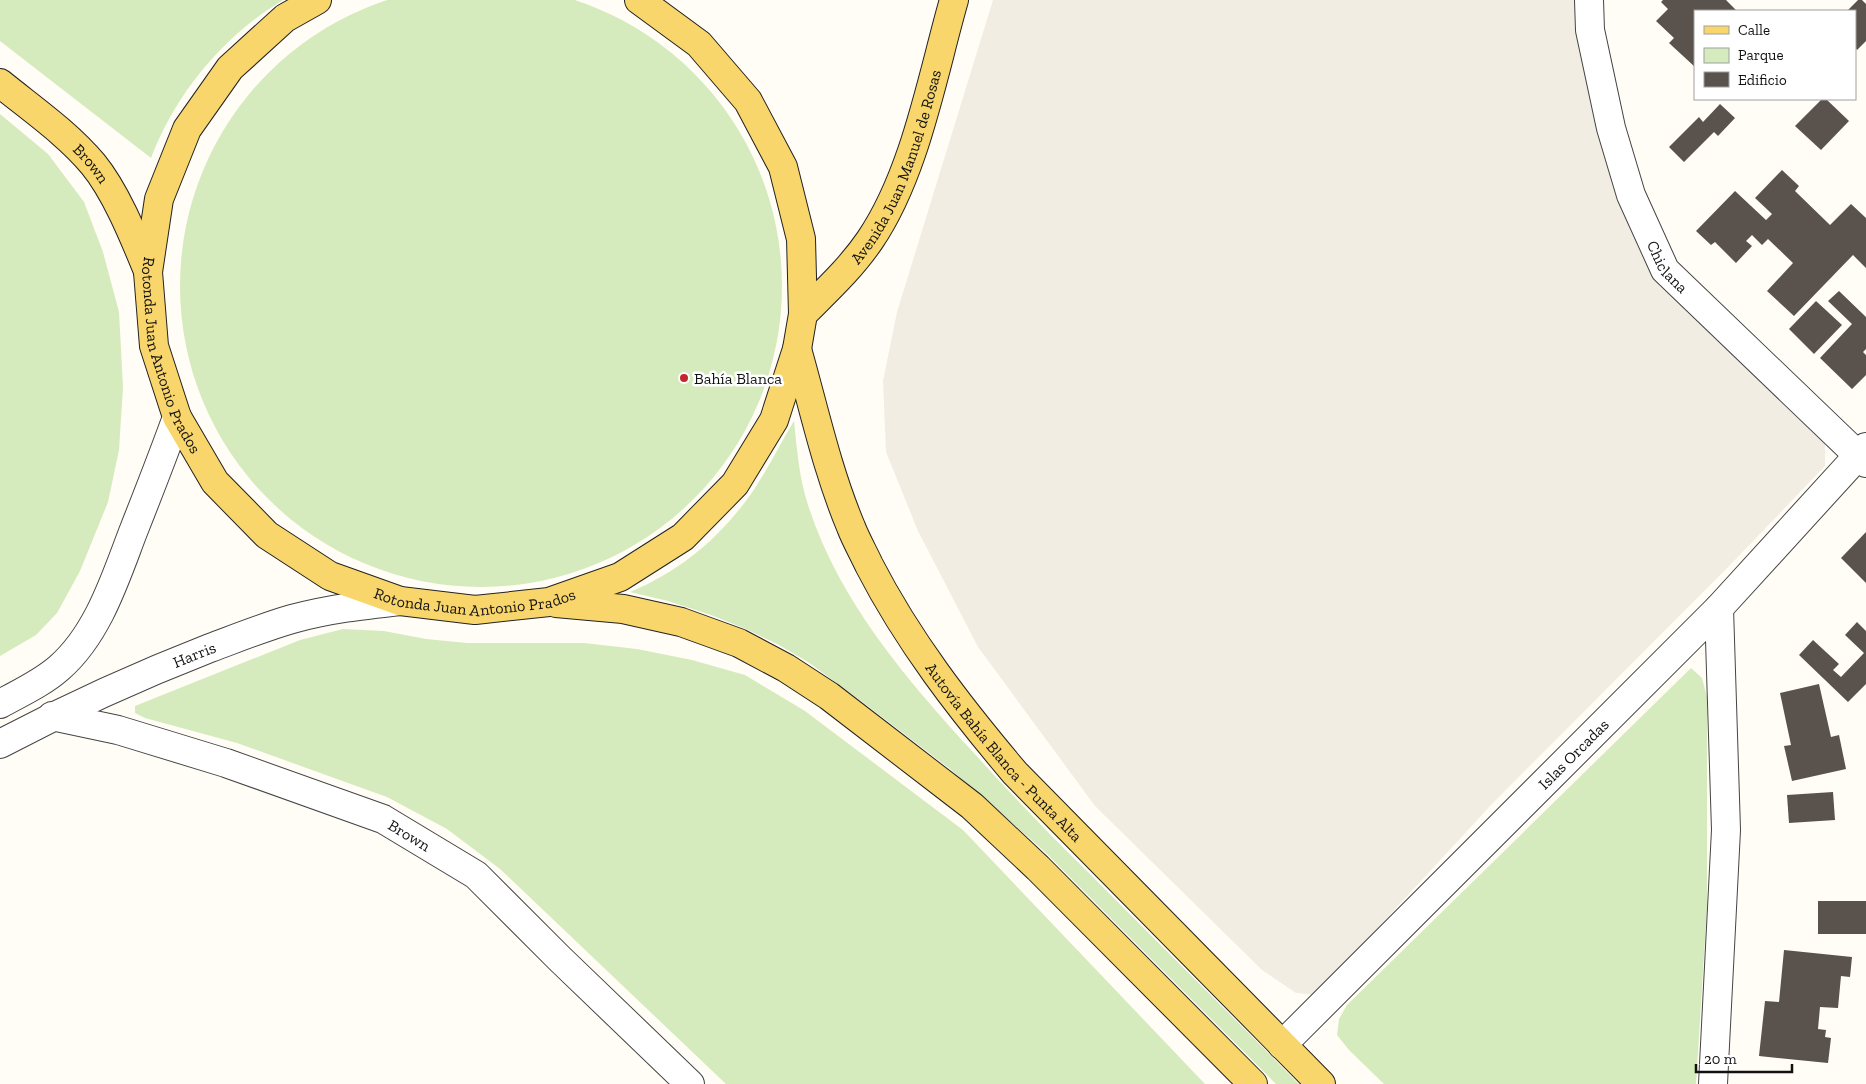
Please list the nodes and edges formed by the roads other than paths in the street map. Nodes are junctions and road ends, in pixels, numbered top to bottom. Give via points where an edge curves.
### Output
1 (317, 0) edge
2 (639, 0) edge
3 (954, 0) edge
4 (1589, 0) edge
5 (0, 83) edge
6 (148, 272) junction
7 (803, 314) junction
8 (798, 349) junction
9 (177, 417) junction
10 (1863, 455) edge
11 (400, 601) junction
12 (549, 602) junction
13 (1719, 608) junction
14 (0, 704) edge
15 (52, 716) junction
16 (0, 744) edge
17 (1282, 1045) junction
18 (690, 1084) edge
19 (1253, 1084) edge
20 (1321, 1084) edge
21 (1713, 1084) edge

1 - 6 main road, Rotonda Juan Antonio Prados via 285,18 230,68 187,129 159,199
2 - 7 main road, Rotonda Juan Antonio Prados via 700,44 748,101 783,167 801,239
3 - 7 main road, Avenida Juan Manuel de Rosas via 908,164 890,205 848,269
4 - 10 street, Chiclana via 1590,30 1611,128 1631,195 1665,270
5 - 6 main road, Brown via 69,139 94,166 133,234
6 - 9 main road, Rotonda Juan Antonio Prados via 154,346
7 - 8 main road, Rotonda Juan Antonio Prados
8 - 12 main road, Rotonda Juan Antonio Prados via 774,420 736,484 683,537 620,577
8 - 17 main road, Autovía Bahía Blanca - Punta Alta via 833,477 851,528 906,630 939,678 1015,773
9 - 11 main road, Rotonda Juan Antonio Prados via 215,482 267,535 330,576
9 - 14 street via 114,581 84,639 59,669
10 - 13 street, Islas Orcadas
11 - 12 main road, Rotonda Juan Antonio Prados via 475,610
11 - 15 street, Harris via 341,608 292,619 181,659
12 - 19 main road via 623,609 681,622 739,642 829,696 972,806
13 - 17 street, Islas Orcadas
13 - 21 street via 1726,830
15 - 16 street, Harris
15 - 18 street, Brown via 118,730 226,763 383,819 476,875
17 - 20 main road, Autovía Bahía Blanca - Punta Alta

